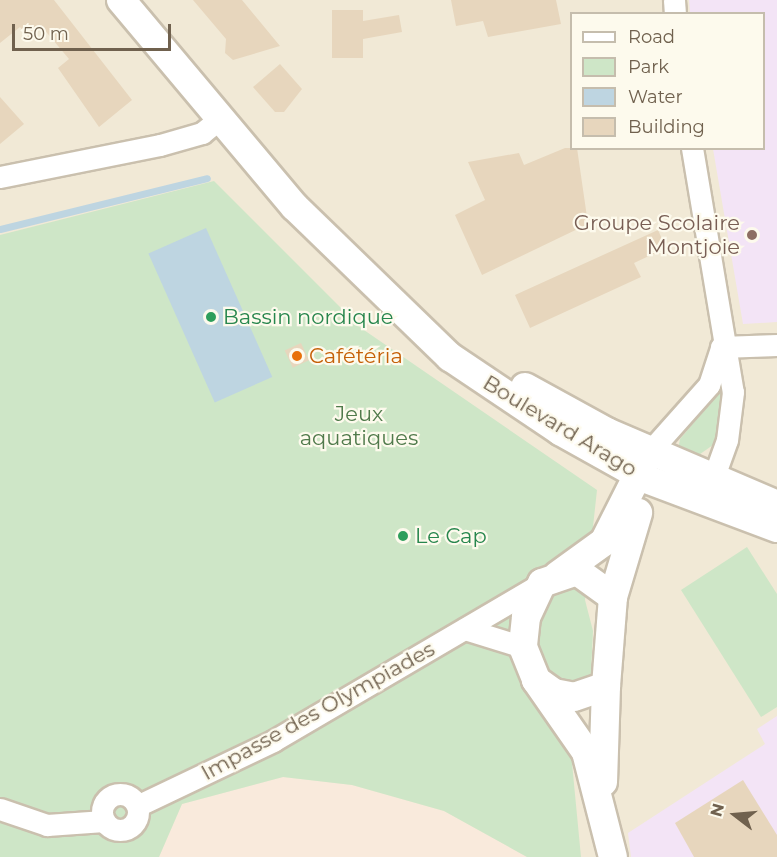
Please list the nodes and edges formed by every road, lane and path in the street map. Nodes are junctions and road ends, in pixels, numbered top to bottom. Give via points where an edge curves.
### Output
1 (121, 0) edge
2 (219, 119) junction
3 (692, 150) edge
4 (0, 177) edge
5 (777, 345) edge
6 (721, 348) junction
7 (656, 468) junction
8 (709, 490) junction
9 (777, 505) edge
10 (777, 528) edge
11 (550, 579) junction
12 (614, 597) junction
13 (465, 629) junction
14 (523, 647) junction
15 (536, 680) junction
16 (606, 686) junction
17 (602, 806) junction
18 (0, 809) edge
19 (613, 857) edge

1 - 2 street, Boulevard Arago
2 - 4 street via 202,133
2 - 7 street, Boulevard Arago via 295,207 370,280 527,389
3 - 6 street
5 - 6 street
6 - 7 street via 709,385
6 - 8 street via 732,415
7 - 8 street, Boulevard Arago
7 - 11 street, Impasse des Olympiades via 604,542
7 - 12 street via 629,530
8 - 9 street, Boulevard Arago
8 - 10 street, Boulevard Arago
11 - 12 street via 577,571
11 - 13 street, Impasse des Olympiades
11 - 14 street via 526,617
12 - 16 street
13 - 14 street
13 - 18 street, Impasse des Olympiades via 273,741 137,806 125,795 113,795 102,809 104,821 47,825
14 - 15 street
15 - 16 street via 554,693 574,697
15 - 17 street via 586,752
16 - 17 street
17 - 19 street

